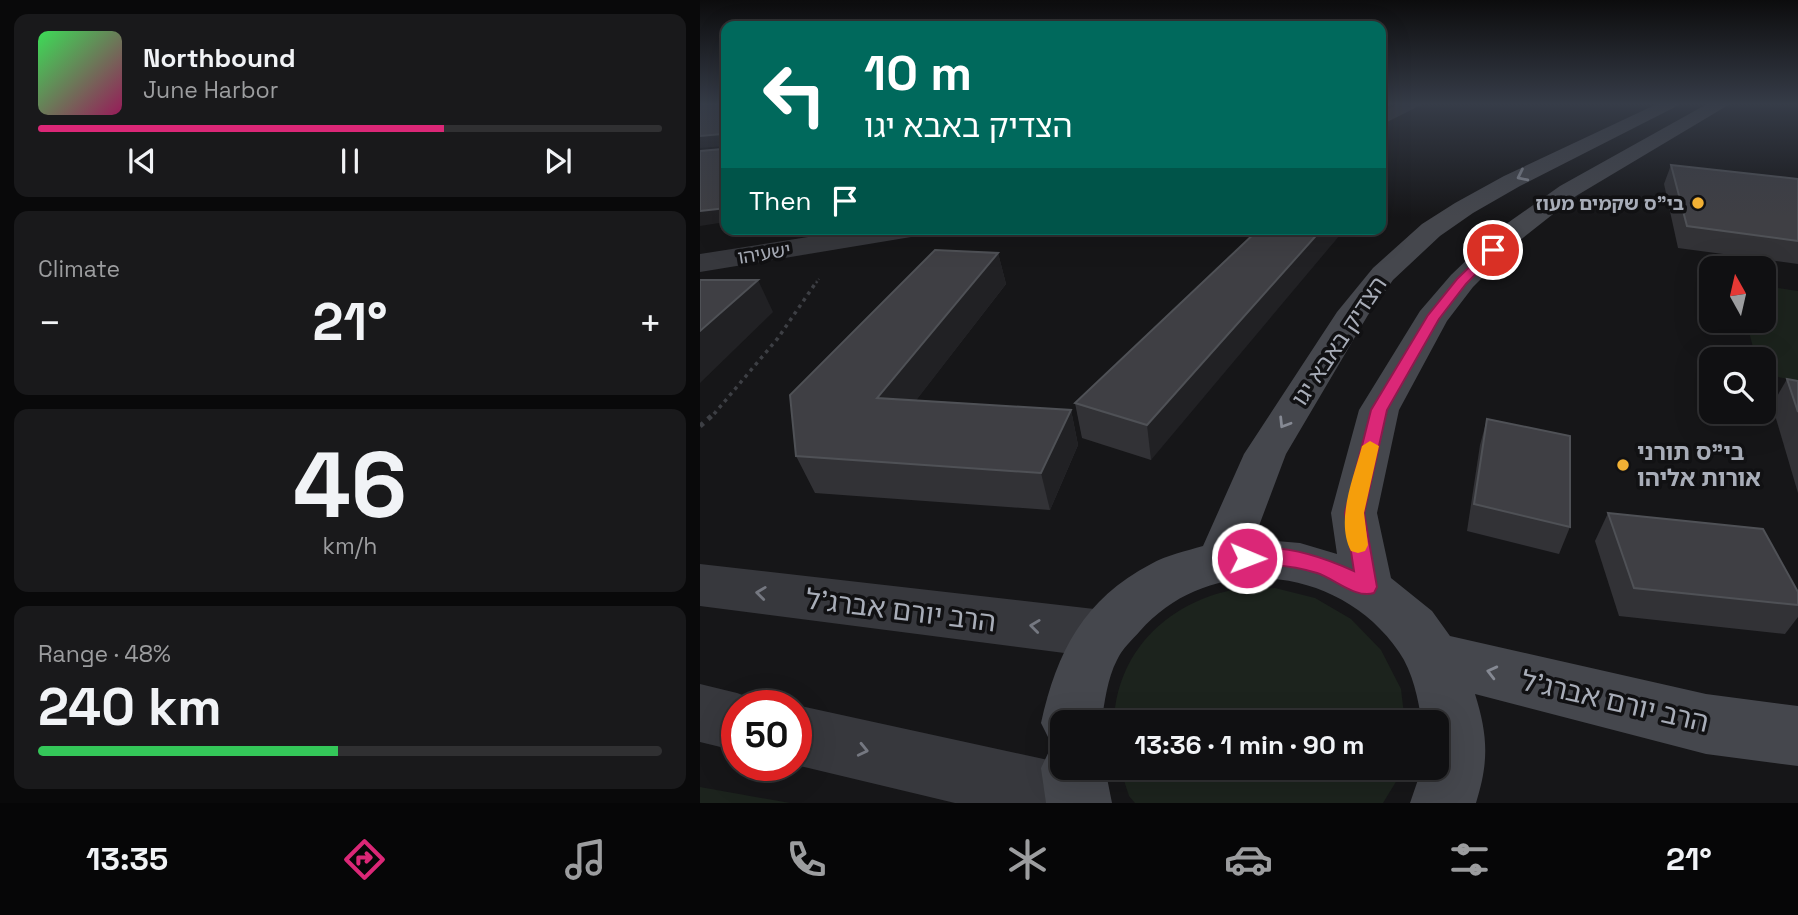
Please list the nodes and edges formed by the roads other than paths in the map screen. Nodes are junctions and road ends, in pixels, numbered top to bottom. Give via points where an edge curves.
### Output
1 (1594, 141) edge
2 (1655, 141) edge
3 (876, 235) edge
4 (700, 263) edge
5 (1222, 559) junction
6 (700, 585) edge
7 (1367, 587) junction
8 (1103, 634) junction
9 (1433, 658) junction
10 (1073, 710) edge
11 (700, 713) edge
12 (721, 718) edge
13 (1798, 736) edge
14 (812, 738) edge
15 (1076, 790) edge
16 (1443, 803) edge

1 -> 5 main road, הצדיק באבא יגו via 1464,208 1431,230 1383,274 1353,312 1265,454
2 - 7 main road via 1568,191 1509,235 1462,281 1433,318 1379,410 1354,513
3 - 4 street, ישעיהו
5 - 7 main road via 1272,556 1320,565
5 - 8 main road via 1156,585 1128,606
8 -> 6 street, הרב יורם אברג'ל
7 - 9 main road via 1393,606
8 - 10 main road via 1078,682
13 -> 9 main road, הרב יורם אברג'ל via 1706,724
9 - 16 main road via 1452,712 1454,771
11 - 12 street
14 -> 15 street

